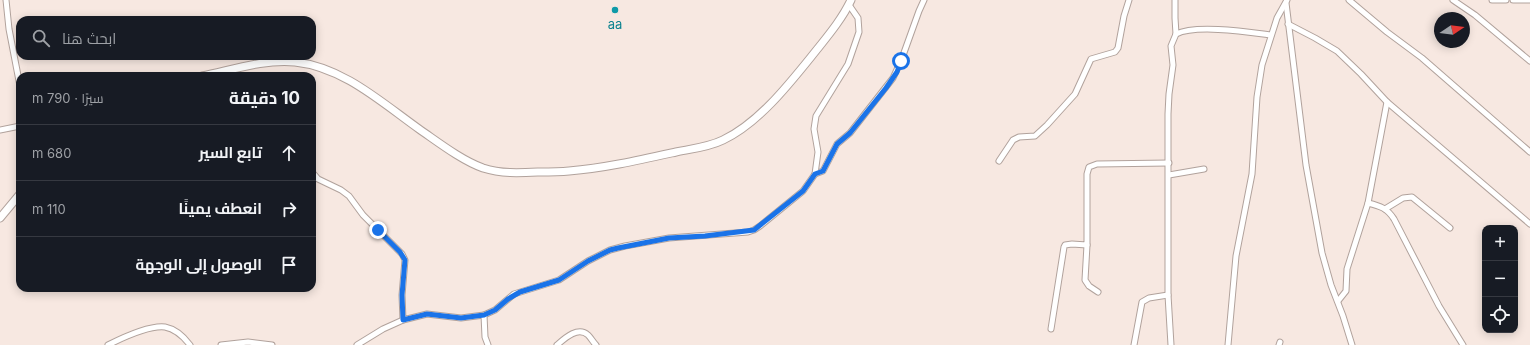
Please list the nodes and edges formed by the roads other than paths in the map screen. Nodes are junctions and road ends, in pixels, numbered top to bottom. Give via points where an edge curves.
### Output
1 (6, 0) edge
2 (924, 0) edge
3 (1129, 0) edge
4 (1175, 0) edge
5 (1349, 0) edge
6 (1454, 0) edge
7 (1492, 0) edge
8 (1506, 0) edge
9 (1513, 0) edge
10 (1530, 0) edge
11 (850, 2) edge
12 (1286, 2) edge
13 (1288, 24) junction
14 (1176, 34) junction
15 (1271, 35) junction
16 (1530, 61) edge
17 (17, 72) edge
18 (220, 72) edge
19 (1387, 102) junction
20 (16, 127) edge
21 (0, 130) edge
22 (1530, 152) edge
23 (999, 161) dead end
24 (1169, 163) junction
25 (1204, 169) dead end
26 (815, 174) junction
27 (1169, 175) junction
28 (316, 177) edge
29 (16, 199) edge
30 (1368, 203) junction
31 (1385, 209) junction
32 (0, 218) edge
33 (1530, 224) edge
34 (1450, 228) dead end
35 (1087, 245) junction
36 (1098, 292) dead end
37 (1168, 296) junction
38 (1338, 301) junction
39 (484, 315) junction
40 (403, 320) junction
41 (1051, 329) dead end
42 (108, 345) edge
43 (190, 345) edge
44 (221, 345) edge
45 (272, 345) edge
46 (356, 345) edge
47 (488, 345) edge
48 (557, 345) edge
49 (596, 345) edge
50 (1134, 345) edge
51 (1171, 345) edge
52 (1228, 345) edge
53 (1352, 345) edge
54 (1463, 345) edge

1 - 17 street
2 - 26 street via 893,78 850,133 837,144 823,171
3 - 23 street via 1115,52 1091,59 1074,94 1055,116 1035,136 1013,140
4 - 14 street
5 - 22 street via 1422,58
6 - 16 street
7 - 8 street
9 - 10 street
11 - 18 main road via 831,33 799,73 760,114 723,141 630,162 569,171 505,173 475,165 347,78 307,64 274,62
11 - 26 street via 858,18 859,32 848,64 816,116 814,129 818,152
12 - 13 street
12 - 15 street via 1276,18
13 - 19 street via 1337,51
13 - 38 street via 1308,178 1326,269
14 - 15 street via 1206,30
14 - 24 street via 1171,46 1174,65 1169,94
15 - 52 street via 1262,65 1257,96 1252,174 1236,256
19 - 30 street
19 - 33 street
20 - 21 street
24 - 27 street
24 - 35 street via 1097,164 1089,167
25 - 27 street
26 - 39 street via 803,191 754,230 669,238 614,249 588,261 559,280 520,292
27 - 37 street
28 - 40 street via 349,196 363,215 402,254 405,260
29 - 32 main road
30 - 31 street
30 - 38 street via 1346,269 1346,291
31 - 34 street via 1403,198 1412,197
31 - 54 street via 1394,219 1438,306
35 - 36 street via 1086,280 1089,286
35 - 41 street via 1067,244 1064,247
37 - 50 street via 1147,298 1142,302
37 - 51 street
38 - 53 street
39 - 40 street via 461,318 427,314
39 - 47 street
40 - 46 street
42 - 43 street via 154,327 165,327 184,338
44 - 45 street via 248,342
48 - 49 street via 578,332 586,333

